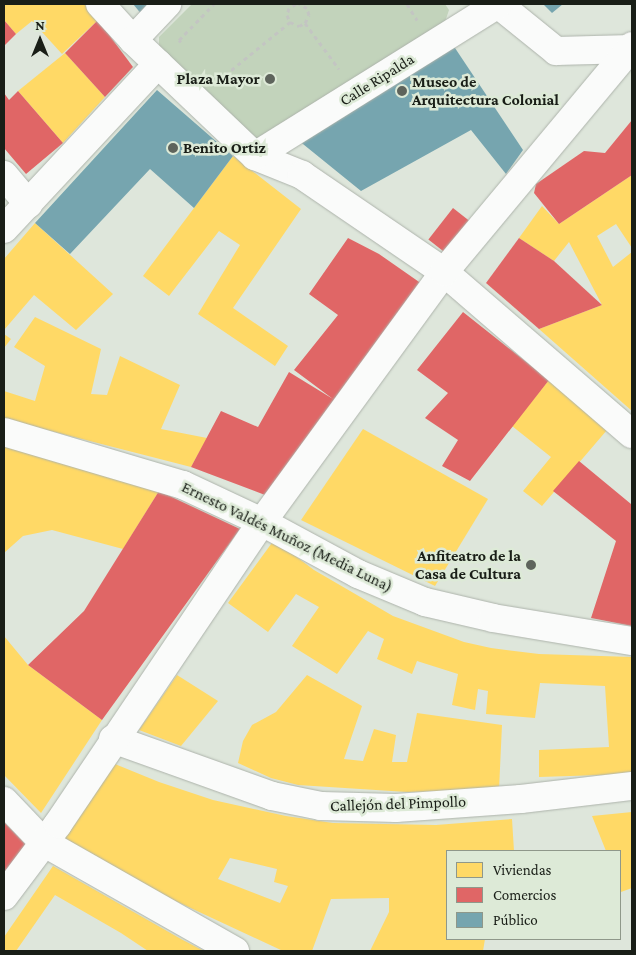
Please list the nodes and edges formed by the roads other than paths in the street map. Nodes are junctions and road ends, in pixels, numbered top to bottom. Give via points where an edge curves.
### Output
1 (100, 4) edge
2 (168, 4) edge
3 (498, 4) edge
4 (132, 40) junction
5 (631, 48) edge
6 (158, 64) junction
7 (255, 156) junction
8 (4, 175) edge
9 (28, 204) junction
10 (4, 229) edge
11 (444, 272) junction
12 (4, 432) edge
13 (632, 434) edge
14 (262, 522) junction
15 (632, 641) edge
16 (114, 739) junction
17 (632, 786) edge
18 (4, 801) edge
19 (43, 842) junction
20 (4, 896) edge
21 (235, 951) edge

1 - 4 street
2 - 4 street
3 - 5 street via 556,51
3 - 7 street, Calle Ripalda
4 - 6 street
5 - 11 street
6 - 7 street
6 - 9 street
7 - 11 street via 302,174
8 - 9 street
9 - 10 street
11 - 13 street
11 - 14 street
12 - 14 street, Ernesto Valdés Muñoz (Media Luna) via 183,485
14 - 15 street, Ernesto Valdés Muñoz (Media Luna) via 358,574 425,602 493,618
14 - 16 street
16 - 17 street, Callejón del Pimpollo via 272,796 321,806 396,808 521,799
16 - 19 street
18 - 19 street
19 - 20 street
19 - 21 street

